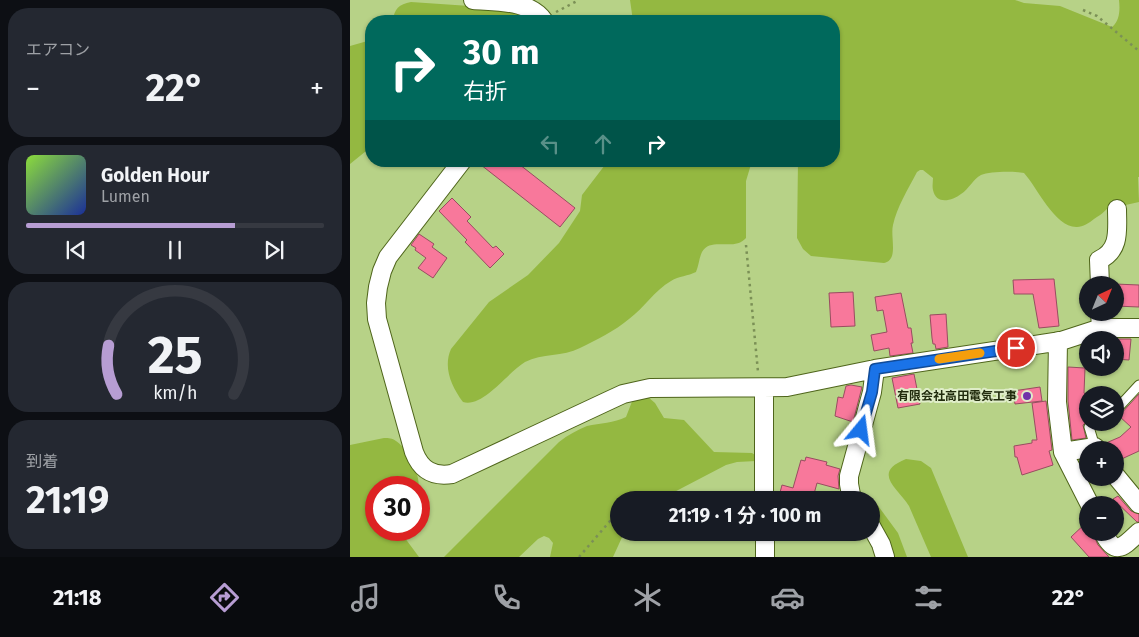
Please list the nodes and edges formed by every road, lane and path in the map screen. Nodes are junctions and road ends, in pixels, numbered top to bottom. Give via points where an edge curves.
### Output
1 (473, 0) edge
2 (579, 0) edge
3 (1083, 10) dead end
4 (540, 15) edge
5 (553, 15) edge
6 (1139, 51) edge
7 (457, 167) edge
8 (1117, 209) dead end
9 (746, 245) dead end
10 (1100, 276) edge
11 (1098, 321) edge
12 (1105, 321) edge
13 (1139, 328) edge
14 (1058, 341) junction
15 (875, 369) junction
16 (1139, 385) edge
17 (762, 389) junction
18 (1124, 401) edge
19 (1079, 450) edge
20 (1063, 452) junction
21 (1124, 486) edge
22 (764, 491) edge
23 (850, 491) edge
24 (1085, 496) edge
25 (1139, 504) edge
26 (610, 521) edge
27 (1139, 532) edge
28 (764, 541) edge
29 (879, 541) edge
30 (1106, 541) edge
31 (579, 557) edge
32 (765, 557) edge
33 (885, 557) edge

1 - 4 street via 527,5
2 - 5 path
3 - 6 path via 1102,19
7 - 17 street via 388,257 377,295 380,335 414,452 424,469 442,476 452,474 636,390
8 - 10 street via 1117,238 1112,252 1100,260
9 - 17 path
11 - 14 street
12 - 13 street
14 - 15 street
14 - 20 street via 1057,402
15 - 17 street via 802,385
15 - 23 street via 872,392 849,476
16 - 18 lane
17 - 22 street
19 - 20 street
20 - 24 street
21 - 25 street
26 - 31 path
27 - 30 street via 1119,548 1113,548
28 - 32 street
29 - 33 street

